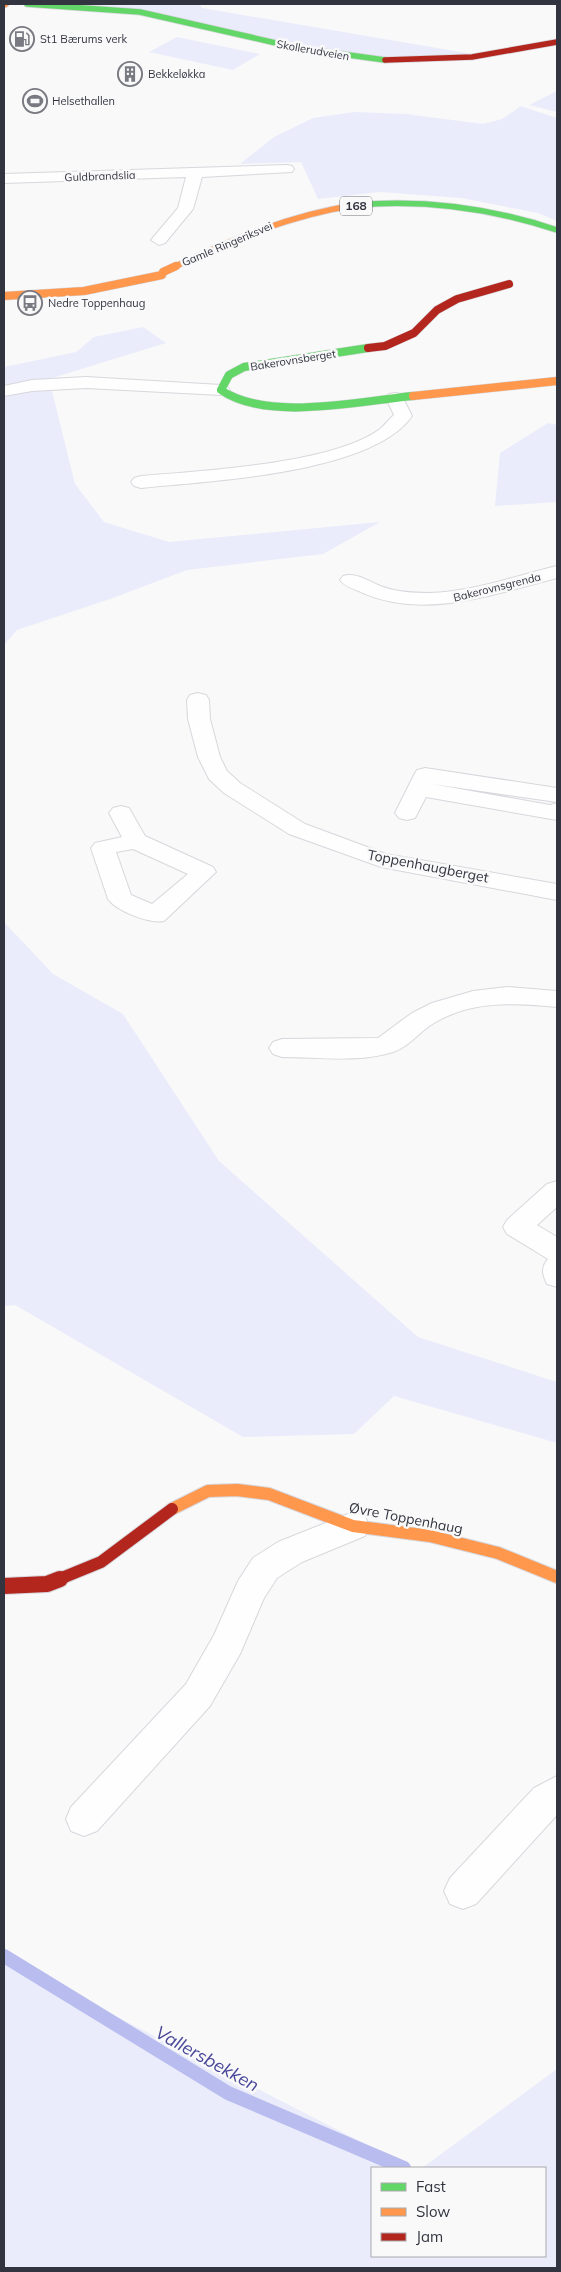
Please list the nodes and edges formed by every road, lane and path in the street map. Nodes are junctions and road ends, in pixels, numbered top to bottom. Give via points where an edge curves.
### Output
1 (27, 4) edge
2 (69, 4) edge
3 (557, 42) edge
4 (287, 169) dead end
5 (195, 173) junction
6 (4, 179) edge
7 (557, 230) edge
8 (159, 240) dead end
9 (163, 272) junction
10 (509, 284) dead end
11 (4, 289) edge
12 (4, 296) edge
13 (557, 381) edge
14 (220, 390) junction
15 (4, 391) edge
16 (395, 398) junction
17 (141, 482) dead end
18 (557, 572) edge
19 (350, 580) dead end
20 (198, 700) dead end
21 (419, 789) junction
22 (557, 795) edge
23 (557, 810) edge
24 (121, 812) dead end
25 (407, 813) dead end
26 (136, 840) dead end
27 (557, 892) edge
28 (557, 999) edge
29 (282, 1048) dead end
30 (557, 1191) edge
31 (557, 1251) edge
32 (557, 1267) edge
33 (557, 1276) edge
34 (353, 1526) junction
35 (557, 1577) edge
36 (4, 1586) edge
37 (557, 1793) edge
38 (84, 1819) dead end
39 (463, 1891) dead end

1 - 2 street, Skollerudveien
2 - 3 street, Skollerudveien via 152,15 284,46 353,57 407,60 469,58 516,52
4 - 5 street, Guldbrandslia
5 - 6 street, Guldbrandslia
5 - 8 street via 185,209
7 - 9 street, Gamle Ringeriksvei / 168 via 512,216 469,208 412,203 364,205 323,210 260,227
9 - 11 street, Gamle Ringeriksvei / 168 via 92,285
9 - 12 street, Gamle Ringeriksvei / 168 via 145,281 106,288
10 - 14 street, Bakerovnsberget via 457,299 437,310 414,333 400,341 244,367 223,380
13 - 16 street
14 - 15 street via 63,381
14 - 16 street via 230,398 266,408
16 - 17 street via 403,416 398,424 386,434 352,449 290,465
18 - 19 street, Bakerovnsgrenda via 455,599 401,598 371,591
20 - 27 street, Toppenhaugberget via 199,719 209,757 218,774 232,788 297,829 381,860
21 - 22 street via 425,775
21 - 23 street via 556,813
21 - 25 street
24 - 26 street
28 - 29 street via 537,995 462,1001 427,1016 384,1046
30 - 31 street via 517,1227
32 - 33 street
34 - 35 street, Øvre Toppenhaug via 430,1536 498,1553
34 - 36 street, Øvre Toppenhaug via 269,1494 208,1491 174,1508 101,1562 46,1584
34 - 38 street via 290,1552 266,1568 250,1590 228,1644 198,1695
37 - 39 street

